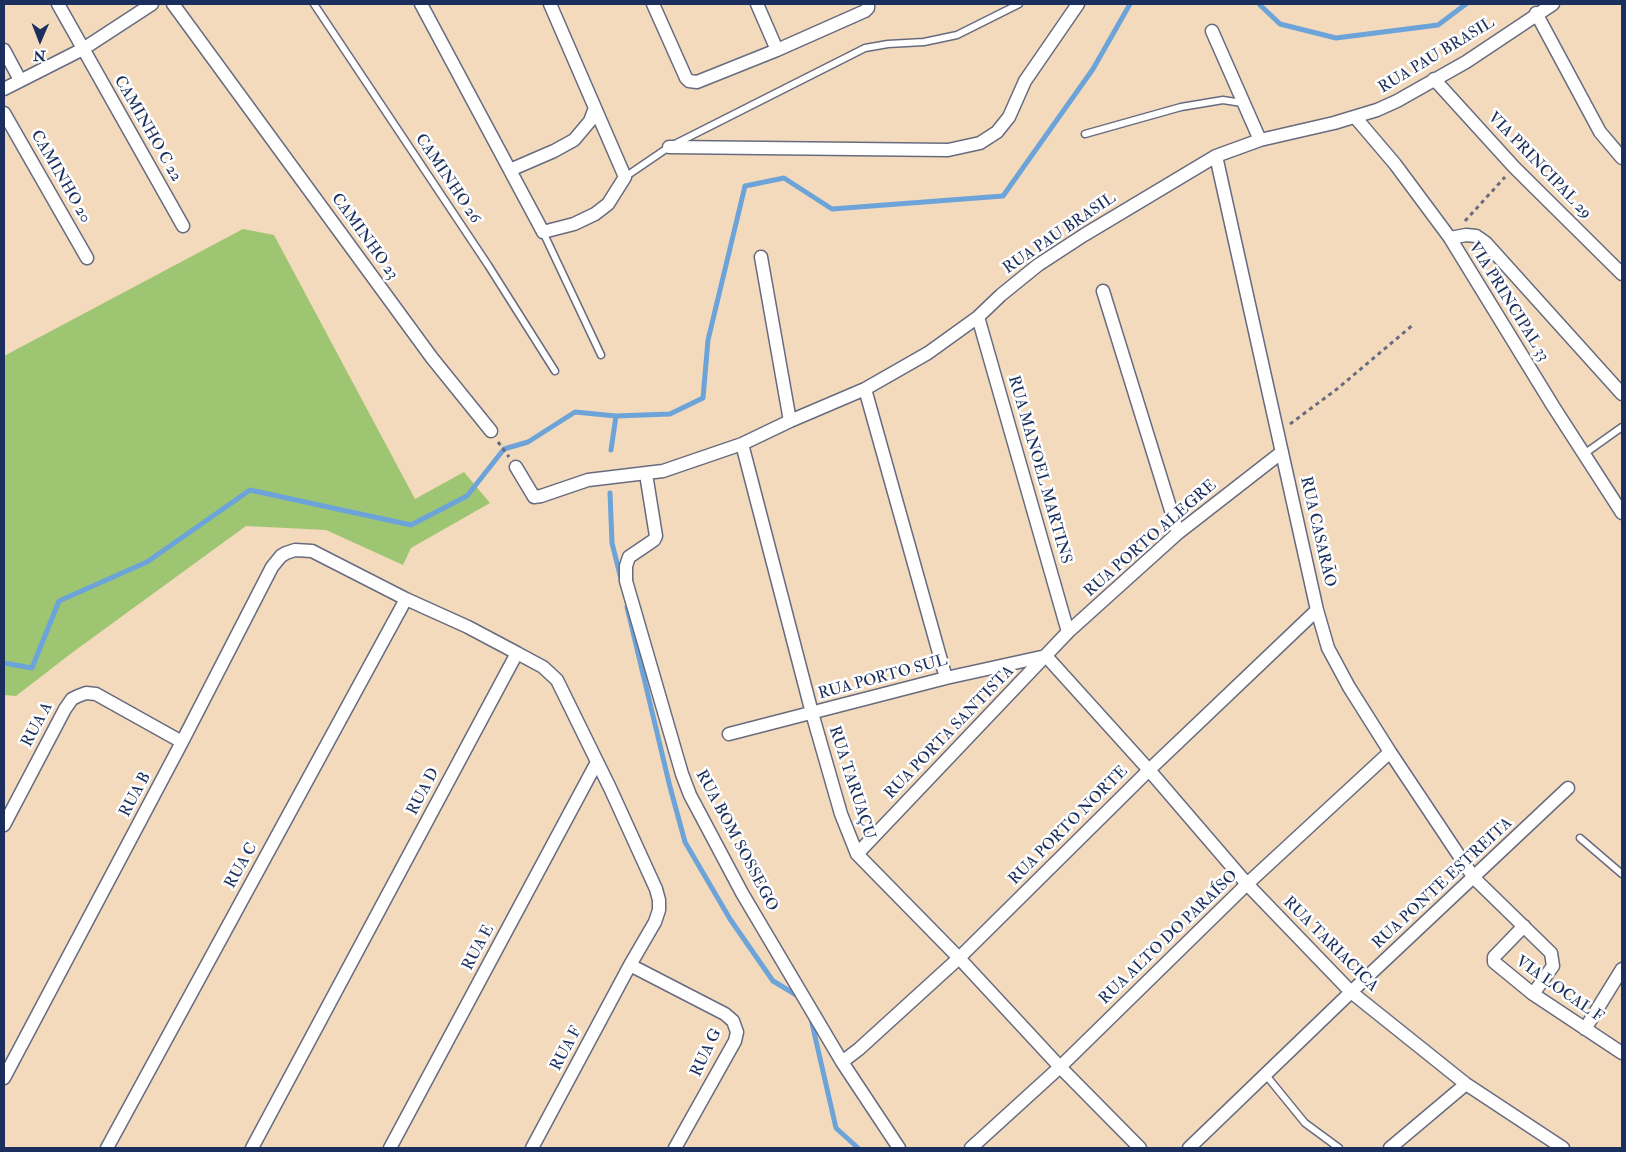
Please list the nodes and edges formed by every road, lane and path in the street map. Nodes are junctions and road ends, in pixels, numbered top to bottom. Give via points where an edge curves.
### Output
1 (58, 4) edge
2 (152, 4) edge
3 (172, 4) edge
4 (314, 4) edge
5 (422, 4) edge
6 (550, 4) edge
7 (653, 4) edge
8 (757, 4) edge
9 (868, 4) edge
10 (1019, 4) edge
11 (1078, 4) edge
12 (1553, 4) edge
13 (1536, 14) junction
14 (1212, 31) dead end
15 (82, 49) junction
16 (4, 50) edge
17 (776, 50) junction
18 (1434, 79) junction
19 (20, 80) junction
20 (4, 89) edge
21 (1242, 103) junction
22 (595, 108) junction
23 (4, 113) edge
24 (1355, 117) junction
25 (1085, 134) dead end
26 (1260, 140) junction
27 (669, 147) junction
28 (1216, 156) junction
29 (1622, 158) edge
30 (1514, 167) junction
31 (510, 170) junction
32 (625, 177) junction
33 (183, 226) dead end
34 (543, 232) junction
35 (1450, 238) junction
36 (761, 257) dead end
37 (87, 258) dead end
38 (1622, 274) edge
39 (1103, 291) dead end
40 (978, 317) junction
41 (1414, 324) dead end
42 (601, 355) dead end
43 (555, 370) dead end
44 (865, 389) junction
45 (1622, 394) edge
46 (790, 421) junction
47 (1622, 427) edge
48 (491, 431) joint
49 (1278, 434) junction
50 (742, 444) junction
51 (1282, 452) junction
52 (1584, 454) junction
53 (516, 468) joint
54 (646, 474) junction
55 (1622, 513) edge
56 (1178, 533) junction
57 (406, 599) junction
58 (1318, 610) junction
59 (1068, 632) junction
60 (517, 653) junction
61 (1046, 656) junction
62 (946, 678) junction
63 (812, 713) junction
64 (729, 734) dead end
65 (182, 742) junction
66 (1390, 752) junction
67 (597, 762) junction
68 (1149, 770) junction
69 (1568, 788) dead end
70 (4, 824) edge
71 (1580, 838) dead end
72 (857, 854) junction
73 (1622, 874) edge
74 (1474, 878) junction
75 (1247, 884) junction
76 (1524, 926) junction
77 (959, 958) junction
78 (630, 965) junction
79 (1622, 969) edge
80 (1351, 992) junction
81 (1534, 994) junction
82 (1585, 1029) junction
83 (1622, 1052) edge
84 (842, 1062) junction
85 (1060, 1067) junction
86 (1265, 1074) junction
87 (4, 1078) edge
88 (1466, 1084) junction
89 (107, 1148) edge
90 (252, 1148) edge
91 (390, 1148) edge
92 (532, 1148) edge
93 (675, 1148) edge
94 (900, 1148) edge
95 (971, 1148) edge
96 (1140, 1148) edge
97 (1189, 1148) edge
98 (1339, 1148) edge
99 (1390, 1148) edge
100 (1563, 1148) edge

1 - 15 street, CAMINHO C 22
2 - 15 street
3 - 48 street, CAMINHO 23 via 432,358
4 - 43 lane, CAMINHO 26
5 - 31 street
6 - 22 street
7 - 17 street via 686,78 693,82
8 - 17 street
9 - 17 street via 865,11
10 - 27 lane via 957,35 865,48
11 - 27 street via 1025,80 1009,117 997,132 980,143 948,150
12 - 13 street, RUA PAU BRASIL
13 - 18 street, RUA PAU BRASIL via 1466,62
13 - 29 street via 1600,132
14 - 21 street
15 - 19 street
15 - 33 street, CAMINHO C 22
16 - 19 street
18 - 24 street, RUA PAU BRASIL via 1397,101
18 - 30 street, VIA PRINCIPAL 29
19 - 20 street
21 - 25 lane via 1222,100 1181,107
21 - 26 street
22 - 31 street via 590,121 574,140
22 - 32 street
23 - 37 street, CAMINHO 20
24 - 26 street, RUA PAU BRASIL
24 - 35 street, VIA PRINCIPAL 33
26 - 28 street, RUA PAU BRASIL
27 - 32 lane
28 - 40 street, RUA PAU BRASIL via 1038,265
28 - 49 street, RUA CASARÃO
30 - 35 path
30 - 38 street, VIA PRINCIPAL 29
31 - 34 street
32 - 34 street via 608,204 594,214 574,224
34 - 42 lane
35 - 45 street via 1476,236 1486,244
35 - 52 street, VIA PRINCIPAL 33
36 - 46 street
39 - 56 street
40 - 44 street, RUA PAU BRASIL via 928,353
40 - 59 street, RUA MANOEL MARTINS
41 - 49 path
44 - 46 street, RUA PAU BRASIL
44 - 62 street
46 - 50 street, RUA PAU BRASIL
47 - 52 lane
48 - 53 path
49 - 51 street, RUA CASARÃO
50 - 54 street, RUA PAU BRASIL
50 - 63 street, RUA TARUAÇU
51 - 56 street, RUA PORTO ALEGRE
51 - 58 street, RUA CASARÃO
52 - 55 street, VIA PRINCIPAL 33
53 - 54 street, RUA PAU BRASIL via 534,497 588,480
54 - 84 street, RUA BOM SOSSEGO via 656,536 629,557 626,581 682,774 742,893
56 - 59 street, RUA PORTO ALEGRE
57 - 60 street
57 - 65 street, RUA B via 312,551 295,550 280,556
57 - 89 street, RUA C
58 - 66 street, RUA CASARÃO via 1323,634 1337,667
58 - 68 street, RUA PORTO NORTE
59 - 61 street, RUA PORTO ALEGRE
60 - 67 street via 543,667 557,680
60 - 90 street, RUA D
61 - 62 street, RUA PORTO SUL
61 - 68 street, RUA TARIACICA
61 - 72 street, RUA PORTA SANTISTA
62 - 63 street, RUA PORTO SUL
63 - 64 street, RUA PORTO SUL
63 - 72 street, RUA TARUAÇU via 841,814
65 - 70 street, RUA A via 96,694 78,696 65,709
65 - 87 street, RUA B
66 - 74 street, RUA CASARÃO
66 - 75 street, RUA ALTO DO PARAÍSO
67 - 78 street via 659,900 655,922
67 - 91 street, RUA E
68 - 75 street, RUA TARIACICA
68 - 77 street, RUA PORTO NORTE
69 - 74 street, RUA PONTE ESTREITA
71 - 73 lane
72 - 77 street, RUA TARUAÇU
74 - 76 street, RUA CASARÃO
74 - 80 street, RUA PONTE ESTREITA
75 - 80 street, RUA TARIACICA
75 - 85 street, RUA ALTO DO PARAÍSO
76 - 81 street, RUA CASARÃO via 1553,959 1552,970
76 - 81 street, VIA LOCAL F via 1493,960
77 - 84 street, RUA PORTO NORTE
77 - 85 street, RUA TARUAÇU
78 - 92 street, RUA F
78 - 93 street, RUA G via 725,1014 733,1021 736,1032 735,1041
79 - 82 street
80 - 86 street, RUA PONTE ESTREITA
80 - 88 street, RUA TARIACICA
81 - 82 street, VIA LOCAL F
82 - 83 street, VIA LOCAL F
84 - 94 street, RUA BOM SOSSEGO
85 - 95 street, RUA ALTO DO PARAÍSO
85 - 96 street, RUA TARUAÇU
86 - 97 street, RUA PONTE ESTREITA
86 - 98 lane via 1305,1123
88 - 99 street
88 - 100 street, RUA TARIACICA

